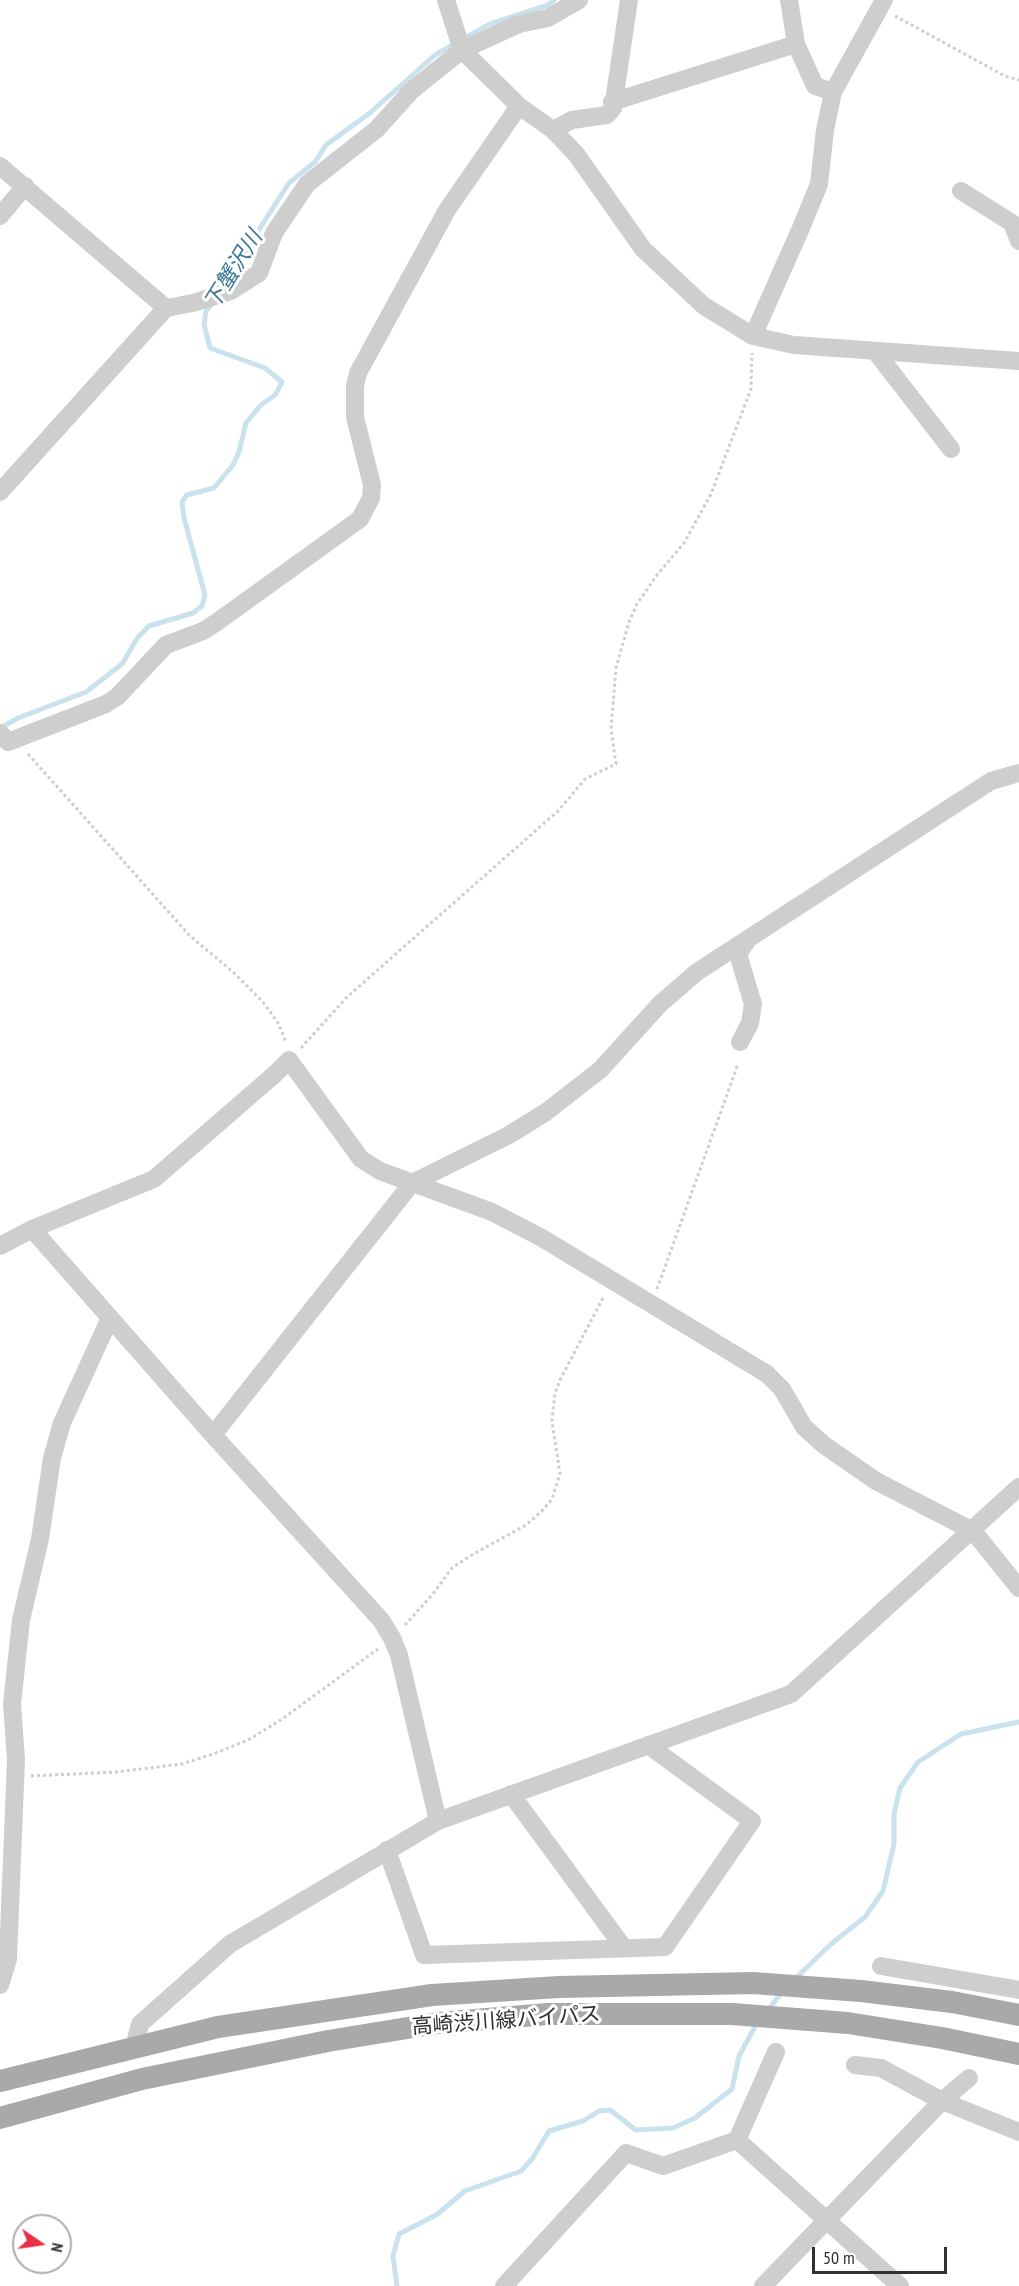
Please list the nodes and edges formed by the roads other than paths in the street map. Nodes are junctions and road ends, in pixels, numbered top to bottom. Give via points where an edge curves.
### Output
1 (446, 0) edge
2 (579, 0) edge
3 (629, 0) edge
4 (789, 0) edge
5 (882, 4) edge
6 (796, 44) junction
7 (462, 50) junction
8 (833, 92) junction
9 (612, 102) junction
10 (519, 106) junction
11 (553, 130) junction
12 (0, 166) edge
13 (25, 186) junction
14 (961, 191) dead end
15 (0, 216) edge
16 (1019, 241) edge
17 (166, 308) junction
18 (753, 336) junction
19 (875, 351) junction
20 (1019, 361) edge
21 (951, 449) dead end
22 (0, 492) edge
23 (6, 741) edge
24 (1019, 773) edge
25 (747, 941) junction
26 (740, 1042) dead end
27 (412, 1183) junction
28 (32, 1229) junction
29 (0, 1246) edge
30 (110, 1318) junction
31 (213, 1434) junction
32 (1019, 1487) edge
33 (973, 1531) junction
34 (1019, 1588) edge
35 (648, 1745) junction
36 (8, 1771) edge
37 (511, 1794) junction
38 (438, 1821) junction
39 (387, 1850) junction
40 (4, 1946) edge
41 (624, 1948) junction
42 (881, 1966) dead end
43 (0, 1985) edge
44 (1019, 1990) edge
45 (1019, 2015) edge
46 (134, 2047) junction
47 (776, 2052) dead end
48 (1019, 2055) edge
49 (855, 2065) dead end
50 (969, 2078) dead end
51 (0, 2081) edge
52 (942, 2101) junction
53 (0, 2118) edge
54 (1019, 2132) edge
55 (737, 2140) junction
56 (826, 2220) junction
57 (504, 2286) edge
58 (763, 2286) edge
59 (900, 2286) edge

1 - 7 street
2 - 7 street via 548,18 519,24
3 - 9 street
4 - 6 street
5 - 8 street
6 - 8 street via 815,86
6 - 9 street
7 - 10 street
7 - 17 street via 411,91 376,129 308,184 274,233 259,273 231,291
8 - 18 street via 819,184
9 - 11 street via 613,108 606,115 572,120
10 - 11 street
10 - 23 street via 447,210 358,373 356,417 372,485 371,498 360,519 217,622 166,645 106,704
11 - 18 street via 576,154 644,249 704,306
12 - 13 street
13 - 15 street
13 - 17 street
14 - 16 street via 1012,223
17 - 22 street
18 - 19 street via 794,345
19 - 20 street
19 - 21 street
24 - 25 street via 991,781
25 - 26 street via 738,954 753,1004 750,1023
25 - 27 street via 679,986 600,1070 546,1112 509,1135
27 - 28 street via 380,1171 362,1159 289,1060 154,1179
27 - 31 street
27 - 33 street via 502,1217 542,1238 767,1374 782,1389 804,1427 824,1445 876,1481
28 - 29 street
28 - 30 street
30 - 31 street
30 - 36 street via 62,1423 52,1458 21,1620
31 - 38 street via 381,1620 392,1638
32 - 33 street
33 - 34 street
33 - 35 street via 792,1694
35 - 37 street
35 - 41 street via 752,1821 665,1947
36 - 40 street
37 - 38 street
37 - 41 street
38 - 39 street
39 - 41 street via 424,1955
39 - 46 street via 230,1944 140,2024
40 - 43 street via 8,1959
42 - 44 street
45 - 46 main road, 高崎渋川線バイパス via 861,1991 753,1983 560,1987 432,1995 218,2027
46 - 51 main road, 高崎渋川線バイパス
47 - 55 street
48 - 53 main road, 高崎渋川線バイパス via 848,2023 732,2014 548,2014 438,2024 328,2041 142,2079
49 - 52 street via 881,2068
50 - 52 street
52 - 54 street
52 - 56 street
55 - 56 street
55 - 57 street via 663,2166 626,2153
56 - 58 street
56 - 59 street

